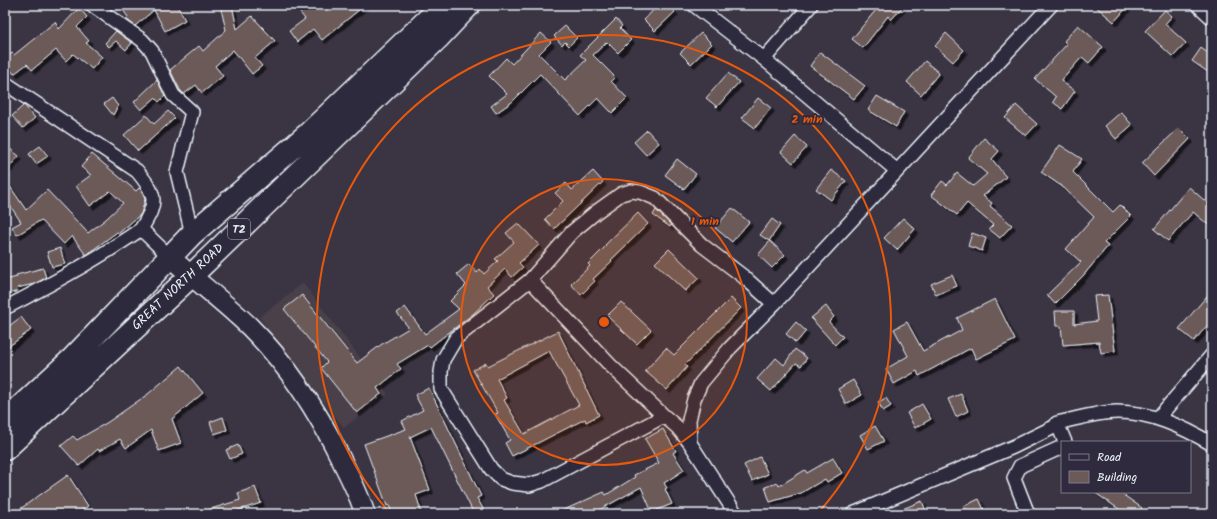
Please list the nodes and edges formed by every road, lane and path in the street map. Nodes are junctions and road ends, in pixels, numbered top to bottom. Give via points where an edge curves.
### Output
1 (92, 5) edge
2 (443, 5) edge
3 (469, 5) edge
4 (694, 5) edge
5 (811, 5) edge
6 (1051, 5) edge
7 (1198, 5) edge
8 (1212, 18) edge
9 (764, 59) junction
10 (5, 83) edge
11 (896, 170) junction
12 (141, 229) junction
13 (192, 234) junction
14 (170, 256) junction
15 (191, 276) junction
16 (530, 280) junction
17 (774, 304) junction
18 (5, 308) edge
19 (1212, 355) edge
20 (664, 416) junction
21 (1158, 418) junction
22 (5, 422) edge
23 (1057, 423) junction
24 (1065, 441) edge
25 (690, 443) junction
26 (1212, 444) edge
27 (1061, 447) edge
28 (5, 449) edge
29 (365, 514) edge
30 (736, 514) edge
31 (855, 514) edge
32 (1028, 514) edge

1 - 13 street via 142,40 152,51 173,95 192,112 177,172
2 - 13 highway, GREAT NORTH ROAD / T2 via 308,134
3 - 15 highway, GREAT NORTH ROAD / T2
4 - 9 street
5 - 9 street
6 - 11 street
7 - 8 street
9 - 11 street
10 - 12 street via 137,170 148,184 154,199 150,214
11 - 17 street
12 - 14 street
12 - 18 street via 111,250
13 - 14 highway, GREAT NORTH ROAD / T2
14 - 15 main road
14 - 22 highway, GREAT NORTH ROAD / T2 via 72,359
15 - 28 highway, GREAT NORTH ROAD / T2
15 - 29 main road via 214,293 251,328 293,377 325,426 360,496
16 - 17 street via 572,232 621,194 631,191 655,198 702,245
16 - 20 street via 610,365
16 - 20 street via 456,338 442,366 441,389 501,479 529,485 542,481
17 - 25 street via 730,348 701,383 689,420
19 - 21 street
20 - 25 street
21 - 23 street via 1117,412
21 - 26 street
23 - 24 street
23 - 31 street via 1056,426 1013,447
25 - 30 street
27 - 32 street via 1020,466 1014,478

